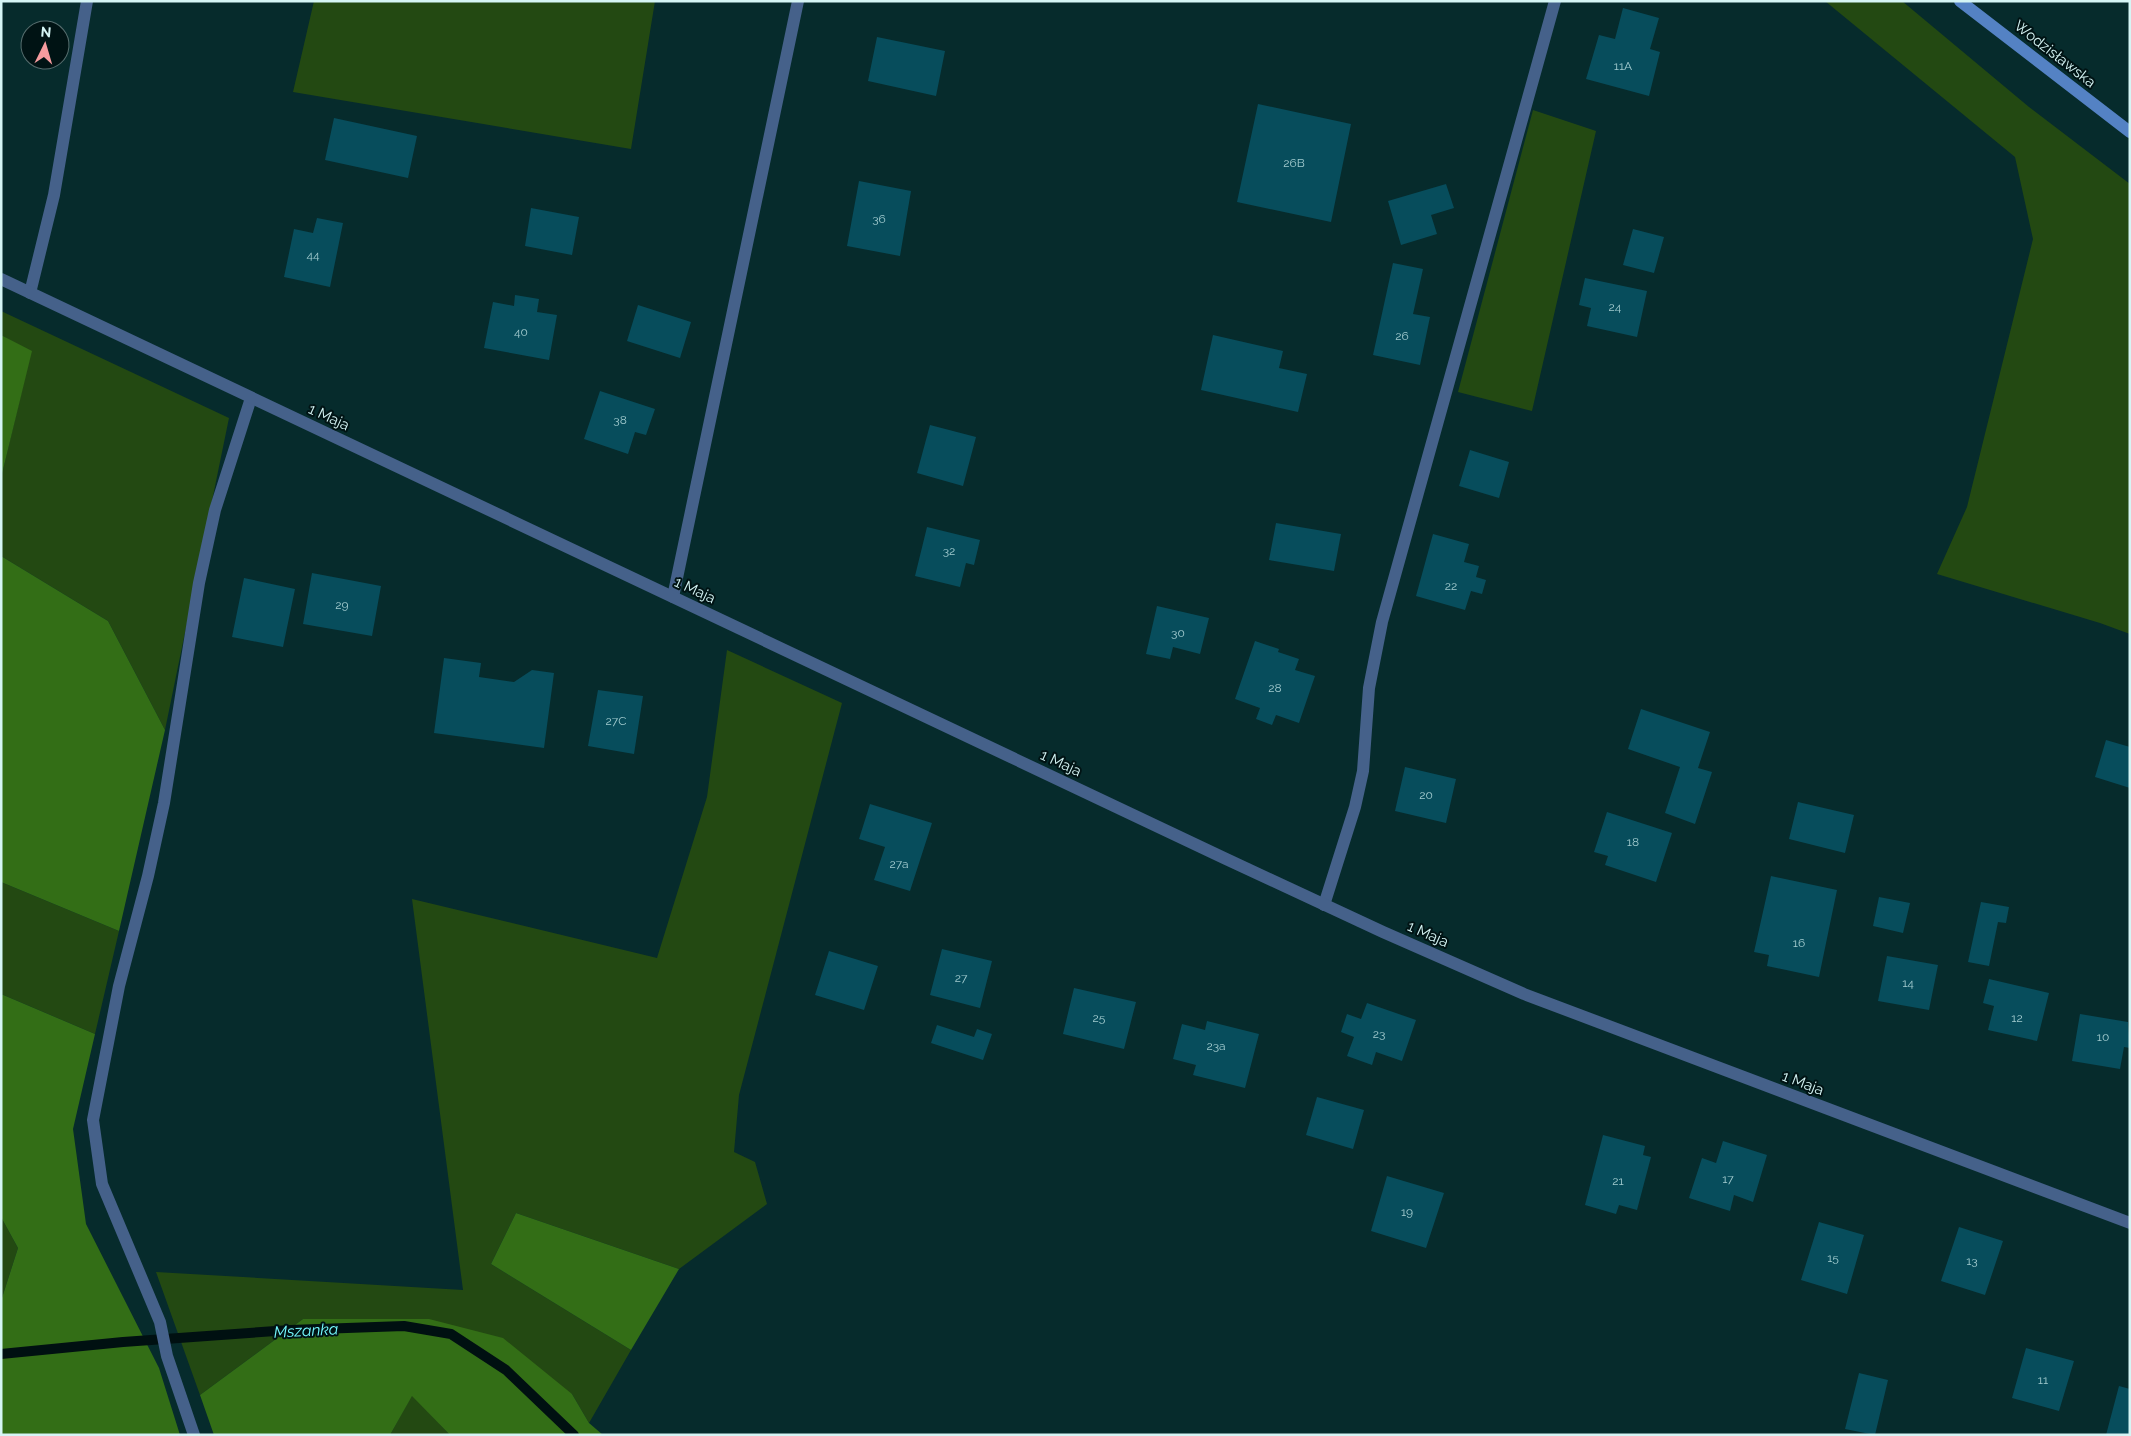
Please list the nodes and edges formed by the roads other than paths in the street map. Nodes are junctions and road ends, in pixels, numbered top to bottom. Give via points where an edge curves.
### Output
1 (87, 1) edge
2 (798, 1) edge
3 (1555, 1) edge
4 (1960, 1) edge
5 (2130, 132) edge
6 (1, 279) edge
7 (30, 293) junction
8 (251, 398) junction
9 (672, 597) junction
10 (1324, 905) junction
11 (2130, 1223) edge
12 (194, 1435) edge

1 - 7 street via 54,195
2 - 9 street
3 - 10 street via 1382,622 1368,688 1363,771
4 - 5 main road, Wodzisławska
6 - 7 street, 1 Maja
7 - 8 street, 1 Maja
8 - 9 street, 1 Maja
8 - 12 street via 215,510 199,583 164,803 119,986 93,1120 102,1184 160,1322 167,1356
9 - 10 street, 1 Maja
10 - 11 street, 1 Maja via 1524,994

